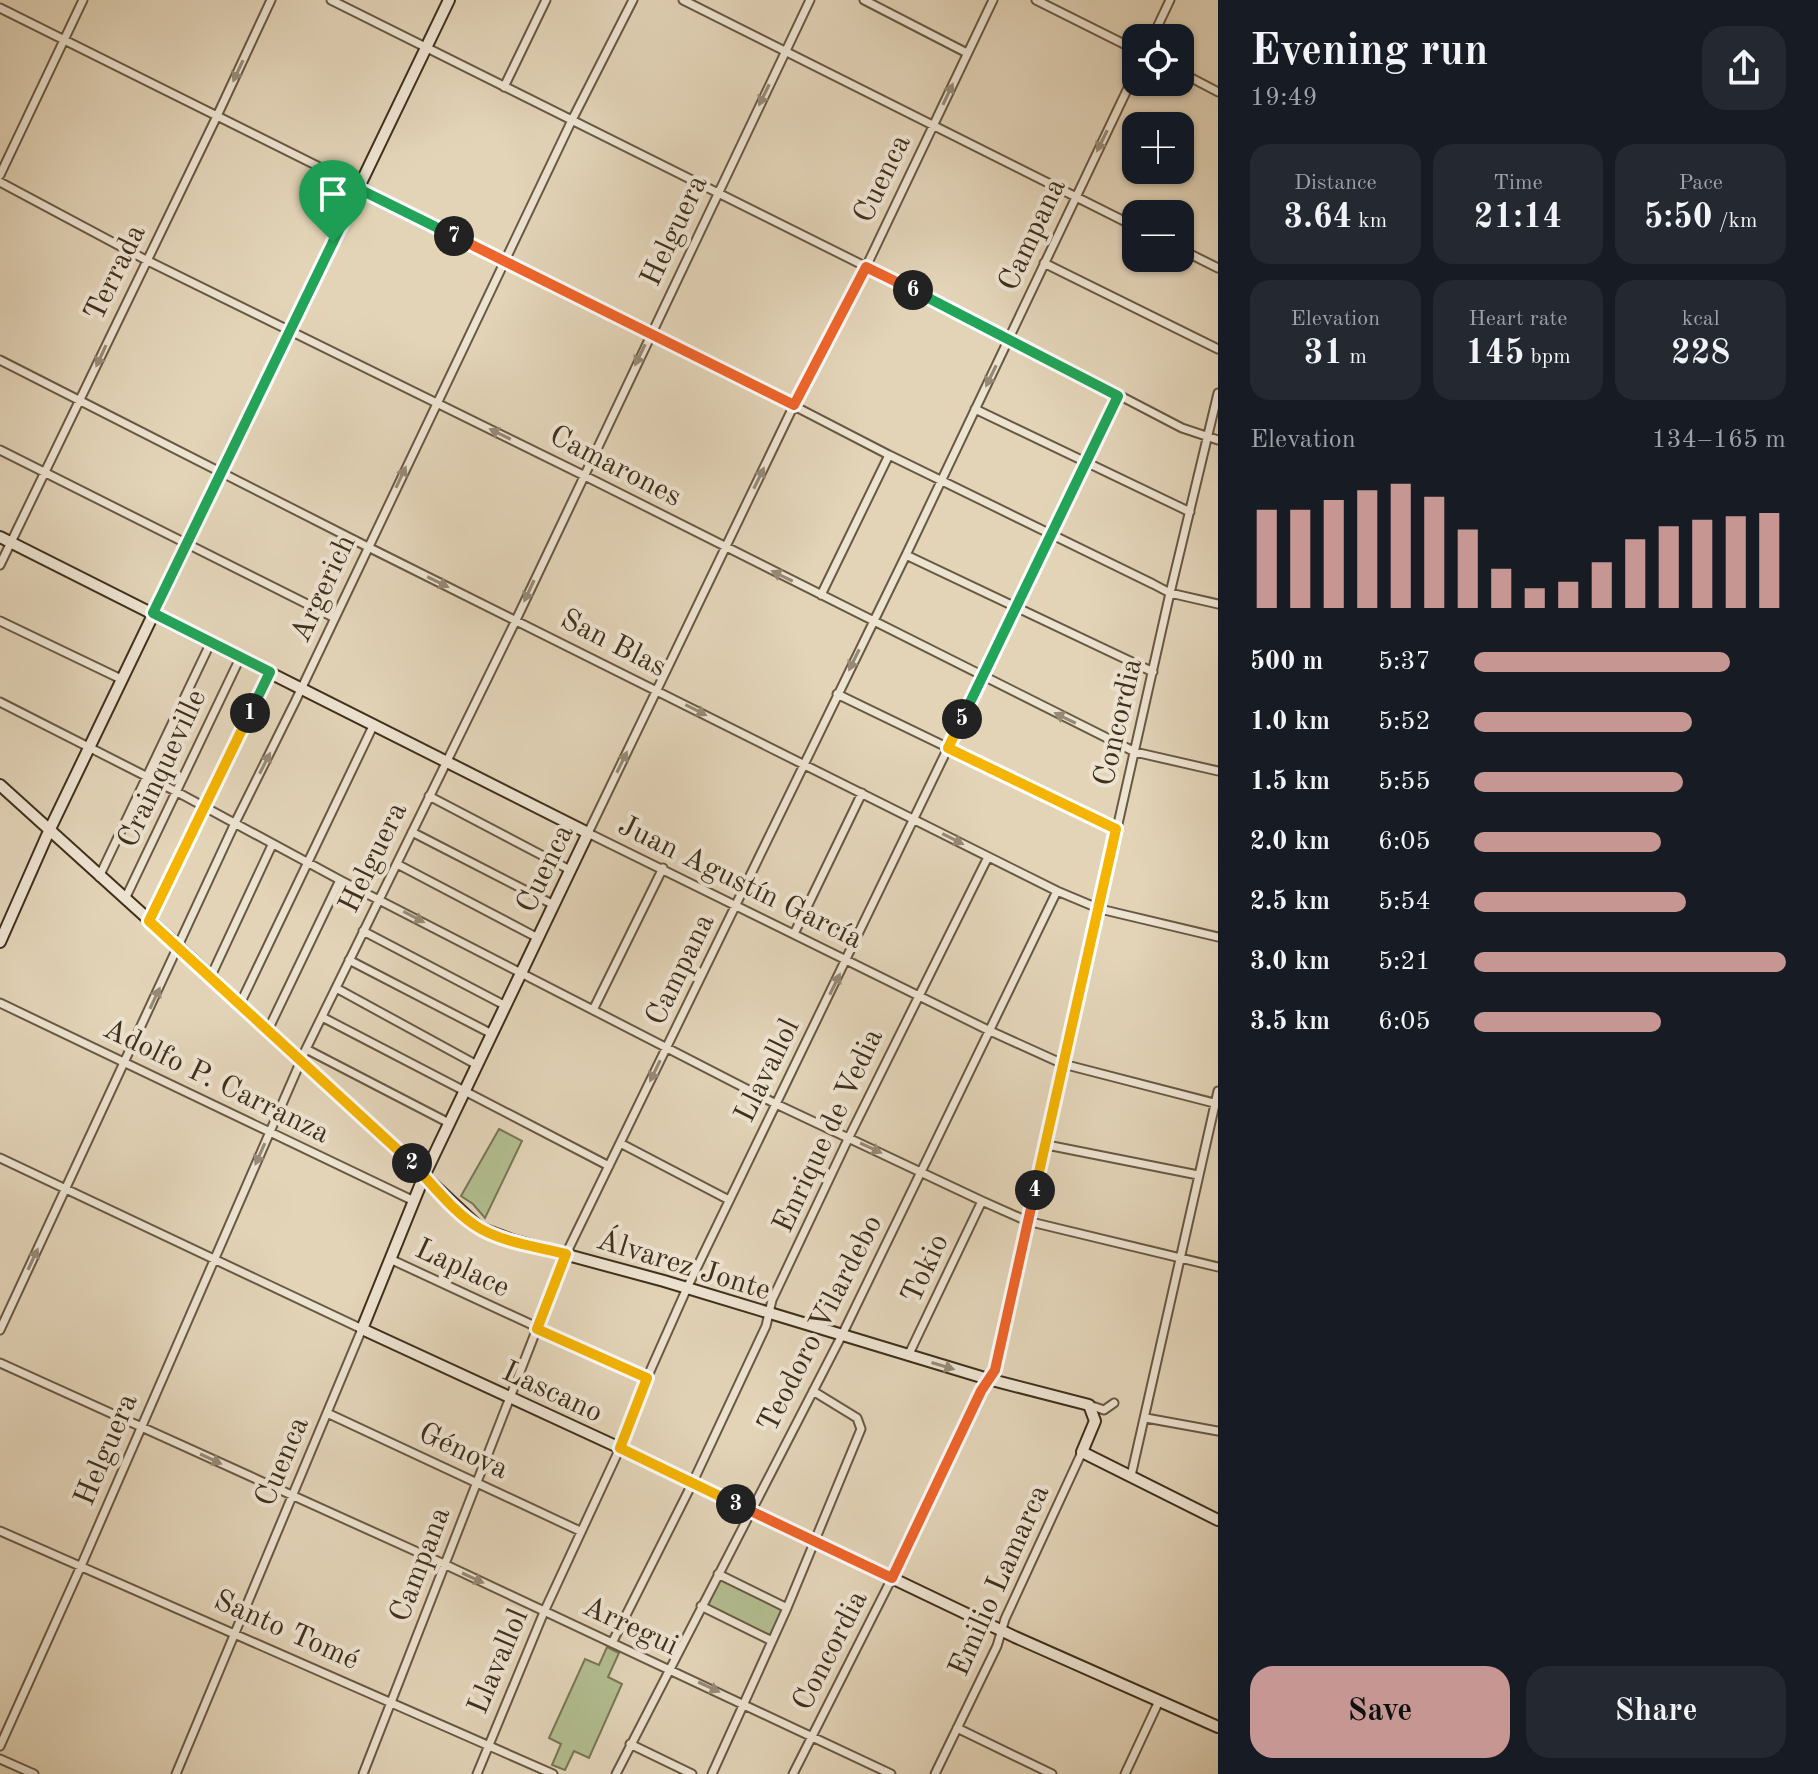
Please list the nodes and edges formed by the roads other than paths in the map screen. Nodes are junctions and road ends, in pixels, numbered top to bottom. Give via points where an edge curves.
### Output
1 (83, 0) edge
2 (271, 0) edge
3 (331, 0) edge
4 (449, 0) edge
5 (546, 0) edge
6 (633, 0) edge
7 (683, 0) edge
8 (810, 0) edge
9 (864, 0) edge
10 (993, 0) edge
11 (1036, 0) edge
12 (1170, 0) edge
13 (0, 8) edge
14 (1159, 24) edge
15 (64, 38) junction
16 (1122, 43) edge
17 (426, 47) junction
18 (786, 49) junction
19 (967, 53) junction
20 (1194, 79) edge
21 (504, 87) junction
22 (1218, 92) edge
23 (1124, 96) edge
24 (217, 116) junction
25 (572, 120) junction
26 (933, 126) junction
27 (0, 175) edge
28 (0, 182) edge
29 (359, 189) junction
30 (717, 192) junction
31 (1075, 196) junction
32 (1122, 220) edge
33 (1194, 256) edge
34 (146, 260) junction
35 (506, 262) junction
36 (1044, 263) junction
37 (866, 267) junction
38 (1218, 268) edge
39 (289, 331) junction
40 (651, 332) junction
41 (1009, 338) junction
42 (1218, 349) edge
43 (0, 360) edge
44 (1218, 393) edge
45 (1118, 396) junction
46 (80, 401) junction
47 (436, 402) junction
48 (794, 405) junction
49 (975, 409) junction
50 (1208, 438) junction
51 (1218, 440) edge
52 (0, 450) edge
53 (889, 455) junction
54 (1084, 463) junction
55 (221, 471) junction
56 (44, 472) junction
57 (583, 475) junction
58 (942, 479) junction
59 (1190, 512) junction
60 (1051, 535) junction
61 (5, 540) edge
62 (187, 543) junction
63 (368, 547) junction
64 (725, 548) junction
65 (906, 555) junction
66 (0, 565) edge
67 (1170, 593) junction
68 (821, 595) junction
69 (1218, 604) edge
70 (1016, 606) junction
71 (153, 613) junction
72 (335, 618) junction
73 (516, 620) junction
74 (0, 621) edge
75 (872, 622) junction
76 (210, 644) junction
77 (240, 658) junction
78 (270, 672) junction
79 (1153, 672) junction
80 (981, 677) junction
81 (121, 679) junction
82 (302, 689) junction
83 (656, 690) junction
84 (837, 694) junction
85 (0, 702) edge
86 (374, 724) junction
87 (89, 748) junction
88 (948, 748) junction
89 (1135, 752) junction
90 (445, 761) junction
91 (803, 765) junction
92 (1218, 771) edge
93 (147, 777) junction
94 (0, 785) edge
95 (177, 792) junction
96 (862, 793) junction
97 (429, 796) junction
98 (205, 808) junction
99 (914, 818) junction
100 (235, 823) junction
101 (1116, 829) junction
102 (49, 831) junction
103 (412, 832) junction
104 (588, 833) junction
105 (272, 845) junction
106 (988, 857) junction
107 (308, 863) junction
108 (397, 864) junction
109 (663, 868) junction
110 (570, 870) junction
111 (99, 877) junction
112 (340, 880) junction
113 (1057, 891) junction
114 (125, 899) junction
115 (380, 899) junction
116 (554, 905) junction
117 (736, 906) junction
118 (1100, 909) junction
119 (149, 921) junction
120 (363, 931) junction
121 (794, 934) junction
122 (1218, 937) edge
123 (538, 938) junction
124 (0, 942) edge
125 (179, 947) junction
126 (349, 960) junction
127 (846, 960) junction
128 (522, 973) junction
129 (211, 976) junction
130 (336, 988) junction
131 (918, 995) junction
132 (0, 1003) edge
133 (240, 1004) junction
134 (506, 1006) junction
135 (593, 1010) junction
136 (322, 1017) junction
137 (268, 1030) junction
138 (988, 1030) junction
139 (492, 1034) junction
140 (667, 1048) junction
141 (306, 1049) junction
142 (301, 1061) junction
143 (124, 1063) junction
144 (1063, 1064) junction
145 (477, 1065) junction
146 (464, 1091) junction
147 (1218, 1091) edge
148 (776, 1104) junction
149 (1217, 1104) edge
150 (449, 1123) junction
151 (270, 1132) junction
152 (849, 1137) junction
153 (620, 1143) junction
154 (1047, 1145) junction
155 (0, 1158) edge
156 (609, 1166) junction
157 (922, 1172) junction
158 (1198, 1175) junction
159 (424, 1176) junction
160 (66, 1190) junction
161 (729, 1200) junction
162 (414, 1201) junction
163 (982, 1201) junction
164 (1027, 1221) junction
165 (566, 1254) junction
166 (1181, 1258) junction
167 (213, 1259) junction
168 (390, 1259) junction
169 (1218, 1267) edge
170 (687, 1288) junction
171 (769, 1314) junction
172 (362, 1329) junction
173 (537, 1329) junction
174 (0, 1330) edge
175 (842, 1335) junction
176 (908, 1356) junction
177 (0, 1363) edge
178 (647, 1378) junction
179 (988, 1379) junction
180 (813, 1391) junction
181 (510, 1398) junction
182 (1114, 1403) dead end
183 (1089, 1405) junction
184 (327, 1413) junction
185 (1146, 1418) junction
186 (140, 1425) junction
187 (1218, 1431) edge
188 (620, 1448) junction
189 (1082, 1452) junction
190 (1131, 1476) junction
191 (477, 1483) junction
192 (692, 1484) junction
193 (292, 1498) junction
194 (750, 1511) junction
195 (1218, 1520) edge
196 (0, 1531) edge
197 (580, 1531) junction
198 (815, 1542) junction
199 (444, 1564) junction
200 (81, 1566) junction
201 (718, 1574) junction
202 (892, 1578) junction
203 (701, 1606) junction
204 (787, 1608) junction
205 (544, 1612) junction
206 (1001, 1631) junction
207 (235, 1632) junction
208 (772, 1641) junction
209 (612, 1643) junction
210 (669, 1669) junction
211 (1159, 1701) junction
212 (392, 1702) junction
213 (745, 1704) junction
214 (1218, 1727) edge
215 (957, 1728) junction
216 (812, 1736) junction
217 (630, 1744) junction
218 (488, 1745) junction
219 (0, 1746) edge
220 (0, 1759) edge
221 (34, 1774) edge
222 (176, 1774) edge
223 (363, 1774) edge
224 (477, 1774) edge
225 (553, 1774) edge
226 (616, 1774) edge
227 (692, 1774) edge
228 (712, 1774) edge
229 (793, 1774) edge
230 (891, 1774) edge
231 (935, 1774) edge
232 (1052, 1774) edge
233 (1125, 1774) edge

1 - 15 street
2 -> 24 street, Terrada
3 - 17 street
4 - 17 street
5 - 21 street
6 - 25 street, Argerich
7 - 18 street
8 - 18 street, Helguera
9 - 19 street
10 - 19 street, Cuenca
11 - 16 street
12 - 14 street
13 - 15 street
15 - 24 street
15 - 27 street
17 - 21 street
17 - 29 street
18 - 26 street
18 -> 30 street, Helguera
26 -> 19 street, Cuenca
20 - 22 street
21 - 25 street
23 -> 31 street, Campana
24 - 29 street
24 - 34 street, Terrada
25 - 30 street
25 - 35 street, Argerich
26 - 31 street
26 - 37 street, Cuenca
28 - 34 street, Camarones
29 - 35 street
29 - 39 street
30 - 37 street
30 - 40 street, Helguera
31 - 32 street
31 - 36 street, Campana
33 - 38 street
34 - 39 street, Camarones
34 -> 46 street, Terrada
35 - 40 street
35 - 47 street, Argerich
36 - 41 street, Campana
36 - 42 street
37 - 41 street
37 - 48 street, Cuenca
39 - 47 street, Camarones
39 - 55 street
40 - 48 street
40 -> 57 street, Helguera
41 - 45 street
41 -> 49 street, Campana
43 - 46 street, San Blas
44 - 50 street, Concordia
45 - 50 street
45 - 54 street, Llavallol
46 - 55 street, San Blas
46 - 56 street, Terrada
57 -> 47 street, Camarones
63 -> 47 street, Argerich
48 - 53 street
64 -> 48 street, Cuenca
49 - 54 street
49 - 58 street, Campana
50 - 51 street
50 - 59 street, Concordia
52 - 56 street
53 - 58 street
53 - 68 street
54 - 59 street
54 - 60 street, Llavallol
55 - 62 street
55 - 63 street, San Blas
56 - 61 street, Terrada
56 - 62 street
57 - 64 street, Camarones
57 -> 73 street, Helguera
58 - 60 street
58 - 65 street, Campana
59 - 67 street, Concordia
60 - 67 street
60 - 70 street, Llavallol
61 - 66 street, Terrada
61 - 71 street, Juan Agustín García
62 - 71 street
62 - 72 street
63 - 72 street, Argerich
63 -> 73 street, San Blas
68 -> 64 street, Camarones
64 - 83 street, Cuenca
65 - 70 street
65 - 75 street, Campana
67 - 69 street
67 - 79 street, Concordia
68 - 75 street, Camarones
70 - 79 street
70 - 80 street, Llavallol
71 - 76 street, Juan Agustín García
71 - 81 street
72 - 82 street, Argerich
73 - 83 street, San Blas
73 - 90 street, Helguera
74 - 81 street
75 - 80 street, Camarones
75 -> 84 street, Campana
76 - 77 street, Juan Agustín García
76 - 93 street
77 - 78 street, Juan Agustín García
77 - 95 street, Crainqueville
78 - 82 street, Juan Agustín García
78 - 98 street
79 - 89 street, Concordia
80 - 88 street, Llavallol
89 -> 80 street, Camarones
81 - 87 street
82 - 86 street, Juan Agustín García
100 -> 82 street, Argerich
83 -> 91 street, San Blas
104 -> 83 street, Cuenca
84 - 88 street
84 - 91 street, Campana
85 - 87 street
86 - 90 street, Juan Agustín García
86 - 107 street
87 - 93 street
87 - 102 street
88 - 99 street, Llavallol
88 - 101 street
89 - 92 street, Camarones
89 - 101 street, Concordia
90 - 97 street, Helguera
90 - 104 street, Juan Agustín García
91 - 96 street, San Blas
91 - 117 street, Campana
93 - 95 street
93 - 111 street
94 - 102 street, Álvarez Jonte
95 - 98 street
95 - 114 street, Crainqueville
96 - 99 street, San Blas
96 - 121 street
97 - 103 street, Helguera
97 - 110 street
98 - 100 street
98 - 119 street
99 -> 106 street, San Blas
99 - 127 street, Llavallol
100 - 105 street
100 - 125 street, Argerich
101 - 118 street, Concordia
102 - 111 street, Álvarez Jonte
102 - 124 street
103 - 108 street, Helguera
103 - 116 street
104 - 109 street, Juan Agustín García
104 - 110 street, Cuenca
105 - 107 street
105 - 129 street
106 - 113 street, San Blas
106 - 131 street, Enrique de Vedia
107 - 112 street
107 - 133 street
108 - 115 street, Helguera
108 - 123 street
109 - 117 street, Juan Agustín García
109 - 135 street
110 - 116 street, Cuenca
111 - 114 street, Álvarez Jonte
112 - 115 street
112 - 137 street
113 - 118 street, San Blas
113 - 138 street, Teodoro Vilardebo
114 - 119 street, Álvarez Jonte
115 - 120 street, Helguera
115 -> 128 street
116 - 123 street, Cuenca
117 - 121 street, Juan Agustín García
117 - 140 street, Campana
118 - 122 street, San Blas
118 - 144 street, Concordia
119 - 125 street, Álvarez Jonte
120 - 126 street, Helguera
120 - 134 street
121 - 127 street, Juan Agustín García
123 - 128 street, Cuenca
125 - 129 street, Álvarez Jonte
143 -> 125 street, Argerich
126 - 130 street, Helguera
126 - 139 street
127 - 131 street, Juan Agustín García
148 -> 127 street, Llavallol
128 - 134 street, Cuenca
128 - 135 street
129 - 133 street, Álvarez Jonte
130 - 136 street, Helguera
130 - 145 street
131 - 138 street, Juan Agustín García
131 - 152 street, Enrique de Vedia
132 - 143 street, Adolfo P. Carranza
133 - 137 street, Álvarez Jonte
134 - 139 street, Cuenca
135 - 140 street
136 - 141 street, Helguera
136 - 146 street
137 - 142 street, Álvarez Jonte
138 - 144 street, Juan Agustín García
138 - 157 street, Teodoro Vilardebo
139 - 145 street, Cuenca
140 - 148 street
140 -> 153 street, Campana
141 - 142 street, Helguera
141 - 150 street
142 - 151 street, Helguera
142 - 159 street, Álvarez Jonte
143 - 151 street, Adolfo P. Carranza
143 - 160 street, Argerich
144 - 149 street, Juan Agustín García
144 - 154 street, Concordia
145 - 146 street, Cuenca
146 - 150 street, Cuenca
146 - 156 street
147 - 149 street
148 - 152 street
148 - 161 street, Llavallol
149 - 158 street
150 - 159 street, Cuenca
151 - 162 street, Adolfo P. Carranza
151 -> 167 street, Helguera
152 -> 157 street
152 - 171 street, Enrique de Vedia
153 - 156 street, Campana
153 - 161 street
154 - 158 street
154 - 164 street, Concordia
155 - 160 street, Lascano
156 - 165 street, Campana
157 - 163 street
157 - 175 street, Teodoro Vilardebo
158 - 166 street
159 - 162 street, Cuenca
159 - 165 street, Álvarez Jonte via 480,1228
160 - 167 street, Lascano
174 -> 160 street, Argerich
161 - 170 street, Llavallol
162 - 168 street, Cuenca
163 - 164 street
163 - 176 street, Tokio
164 - 166 street
164 - 179 street, Concordia via 995,1370
165 - 170 street, Álvarez Jonte
165 - 173 street, Campana
166 - 169 street
166 - 185 street
167 - 172 street, Lascano
167 - 186 street, Helguera
168 - 172 street, Cuenca
168 - 173 street, Laplace
170 - 171 street, Álvarez Jonte
170 - 178 street, Llavallol
171 - 175 street, Álvarez Jonte
171 - 192 street, Enrique de Vedia
172 - 181 street, Lascano
172 - 184 street, Cuenca
173 - 178 street, Laplace
173 - 181 street, Campana
175 - 176 street, Álvarez Jonte
175 - 180 street, Teodoro Vilardebo
176 -> 179 street, Álvarez Jonte
177 - 186 street, Arregui
178 - 188 street, Llavallol
179 - 183 street, Álvarez Jonte
179 - 202 street, Concordia
180 - 194 street, Teodoro Vilardebo
180 - 198 street via 857,1418 861,1429
181 - 188 street, Lascano
181 - 191 street, Campana
182 - 183 street via 1104,1410
183 - 189 street, Emilio Lamarca via 1095,1421
184 - 191 street, Génova
184 - 193 street, Cuenca
185 - 187 street
185 - 190 street
186 -> 193 street, Arregui
186 - 200 street, Helguera
188 - 192 street, Lascano
188 - 197 street, Llavallol
189 - 190 street
189 - 206 street, Emilio Lamarca
190 - 195 street
191 - 197 street, Génova
191 - 199 street, Campana
192 - 194 street, Lascano
192 - 209 street, Enrique de Vedia
193 - 199 street, Arregui
193 - 207 street, Cuenca
194 - 198 street, Lascano
194 - 201 street, Teodoro Vilardebo
196 - 200 street, Santo Tomé
197 - 205 street, Llavallol
198 - 202 street, Lascano
198 - 204 street
199 -> 205 street, Arregui
199 - 212 street, Campana
200 - 207 street, Santo Tomé
200 - 219 street, Helguera
201 - 203 street, Teodoro Vilardebo
201 - 204 street
202 - 206 street, Lascano
202 - 216 street, Concordia
203 - 208 street
203 - 210 street, Teodoro Vilardebo
204 - 208 street
205 - 209 street, Arregui
205 - 218 street, Llavallol
206 - 211 street, Lascano
206 - 215 street, Emilio Lamarca
207 - 212 street, Santo Tomé
207 - 222 street, Cuenca
208 - 213 street
209 - 210 street, Arregui
210 -> 213 street, Arregui
210 - 217 street, Teodoro Vilardebo
211 - 214 street, Lascano
211 - 233 street
212 - 218 street, Santo Tomé
212 - 223 street, Campana
213 - 216 street, Arregui
213 - 228 street
215 - 231 street, Emilio Lamarca
215 - 232 street
216 - 229 street, Concordia
216 - 230 street, Arregui
217 - 226 street, Teodoro Vilardebo
217 - 227 street
218 - 224 street, Llavallol
218 - 225 street, Santo Tomé
220 - 221 street

